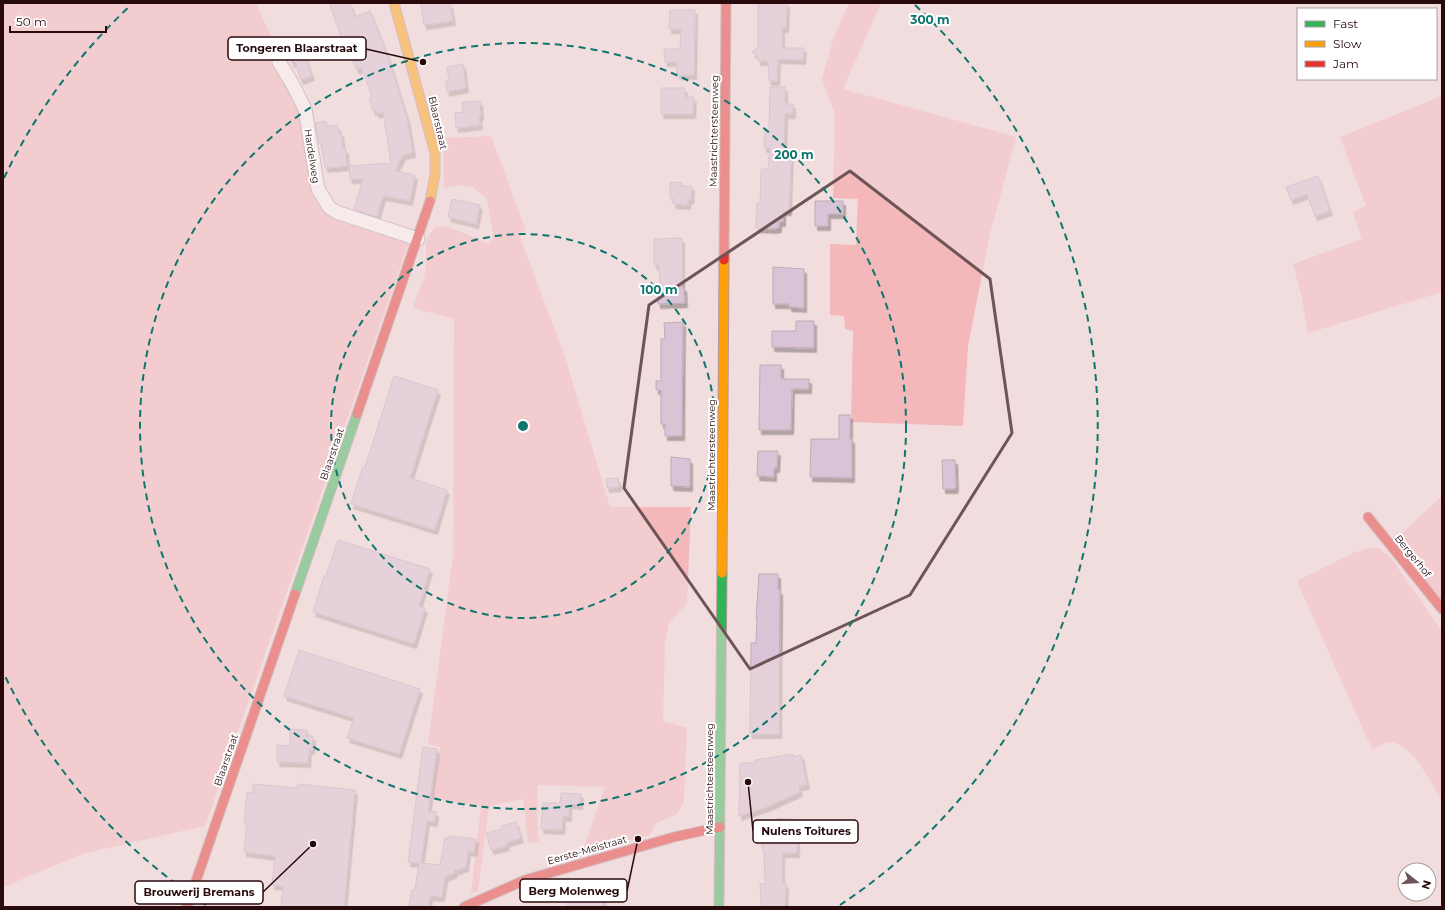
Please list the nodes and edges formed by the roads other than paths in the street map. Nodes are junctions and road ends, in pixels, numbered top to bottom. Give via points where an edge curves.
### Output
1 (394, 3) edge
2 (726, 3) edge
3 (279, 62) dead end
4 (418, 239) junction
5 (1368, 517) dead end
6 (1442, 609) edge
7 (720, 827) junction
8 (187, 907) edge
9 (464, 907) edge
10 (719, 907) edge

1 - 4 street, Blaarstraat via 435,153 435,175 430,201
2 - 7 street, Maastrichtersteenweg
3 - 4 street, Hardelweg via 305,109 318,189 329,207 336,212
4 - 8 street, Blaarstraat
5 - 6 street, Bergerhof
7 - 9 street, Eerste-Meistraat via 674,837 525,880
7 - 10 street, Maastrichtersteenweg

